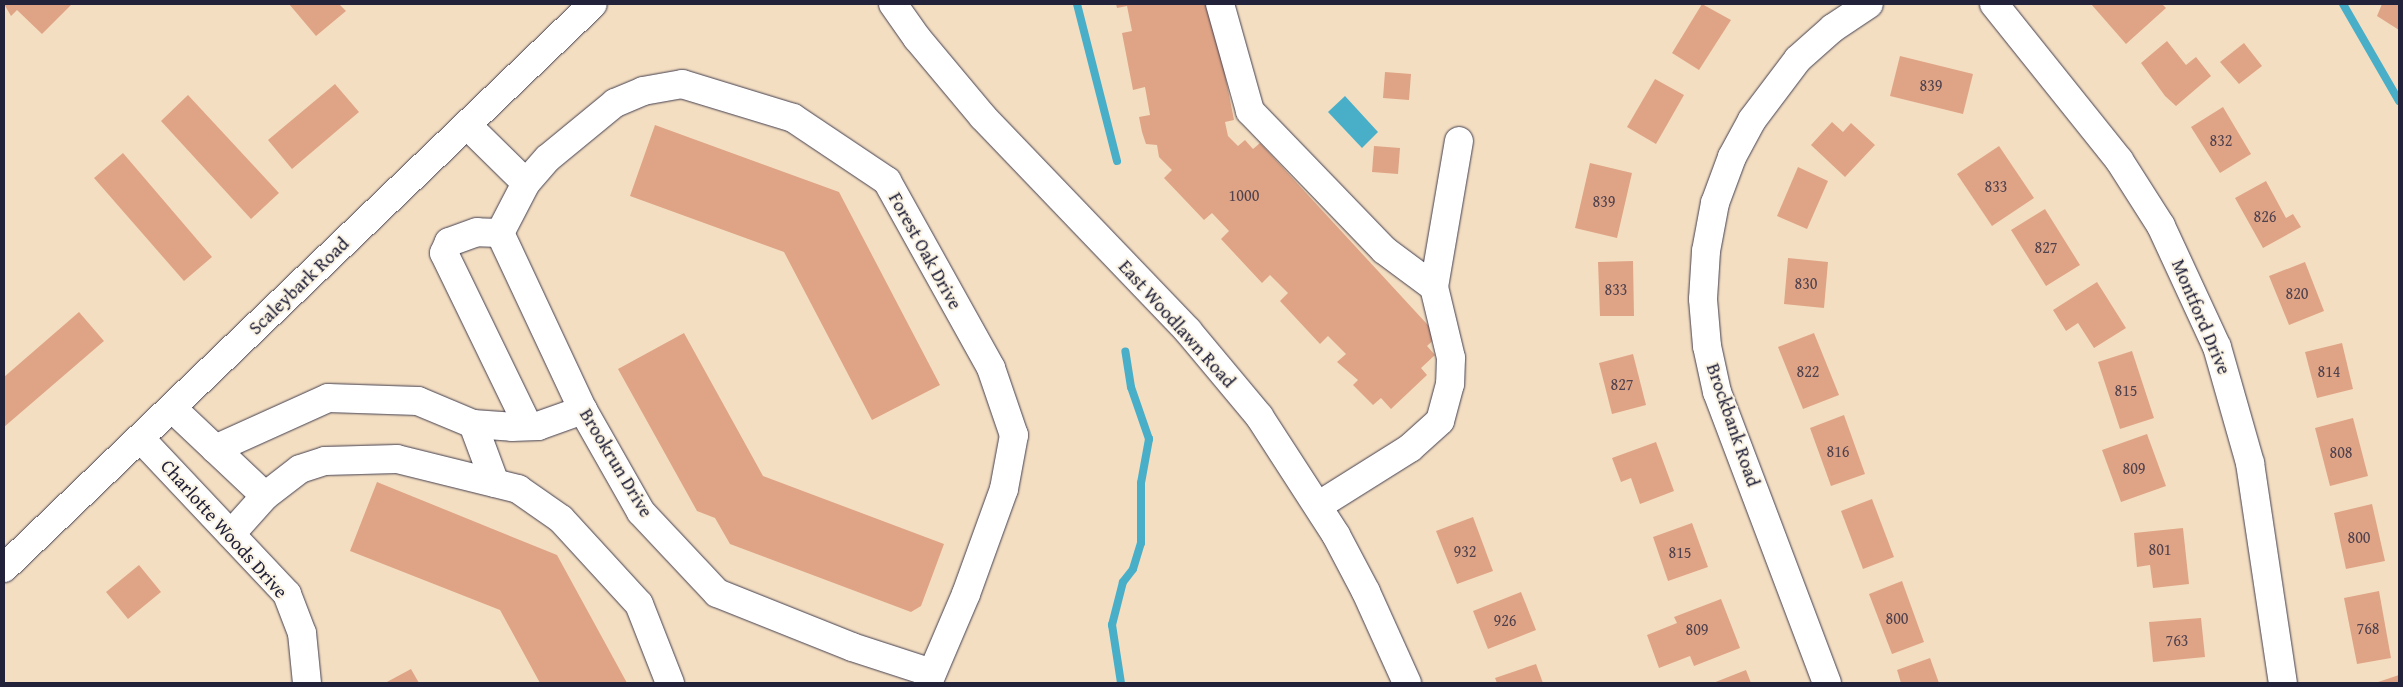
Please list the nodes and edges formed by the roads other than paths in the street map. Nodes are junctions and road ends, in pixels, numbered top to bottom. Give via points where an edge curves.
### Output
1 (593, 4) edge
2 (893, 4) edge
3 (1220, 4) edge
4 (1869, 4) edge
5 (1994, 4) edge
6 (468, 126) junction
7 (1459, 141) dead end
8 (526, 184) junction
9 (500, 233) junction
10 (1434, 287) junction
11 (172, 408) junction
12 (583, 410) junction
13 (473, 424) junction
14 (528, 426) junction
15 (141, 439) junction
16 (215, 449) junction
17 (495, 483) junction
18 (265, 496) junction
19 (1319, 505) junction
20 (231, 534) junction
21 (7, 559) edge
22 (930, 678) edge
23 (307, 683) edge
24 (670, 683) edge
25 (1407, 683) edge
26 (1827, 683) edge
27 (2283, 683) edge

1 - 6 street, Scaleybark Road
2 - 19 street, East Woodlawn Road via 983,118 1188,331 1259,416
3 - 10 street via 1250,111 1384,250
4 - 26 street, Brockbank Road via 1833,28 1798,59 1752,120 1732,157 1715,203 1706,251 1703,299 1707,346 1718,392
5 - 27 street, Montford Drive via 2119,160 2161,226 2209,329 2231,390 2250,463
6 - 8 street
6 - 11 street, Scaleybark Road
7 - 10 street
8 - 9 street
8 - 22 street, Forest Oak Drive via 548,158 615,103 643,92 682,84 793,118 886,182 991,368 1014,435 1004,489 966,594
9 - 12 street, Brookrun Drive
9 - 14 street via 477,232 449,242 444,253
10 - 19 street via 1451,358 1450,384 1440,421 1410,448
11 - 15 street, Scaleybark Road
11 - 16 street
12 - 14 street
12 - 22 street, Brookrun Drive via 641,512 717,593
13 - 14 street
13 - 16 street via 418,401 328,398
13 - 17 street
15 - 20 street, Charlotte Woods Drive
15 - 21 street, Scaleybark Road
16 - 18 street
17 - 18 street via 397,459 325,461 300,469
17 - 24 street via 518,489 561,519 639,604
18 - 20 street
19 - 25 street, East Woodlawn Road via 1366,592
20 - 23 street, Charlotte Woods Drive via 287,594 302,632

